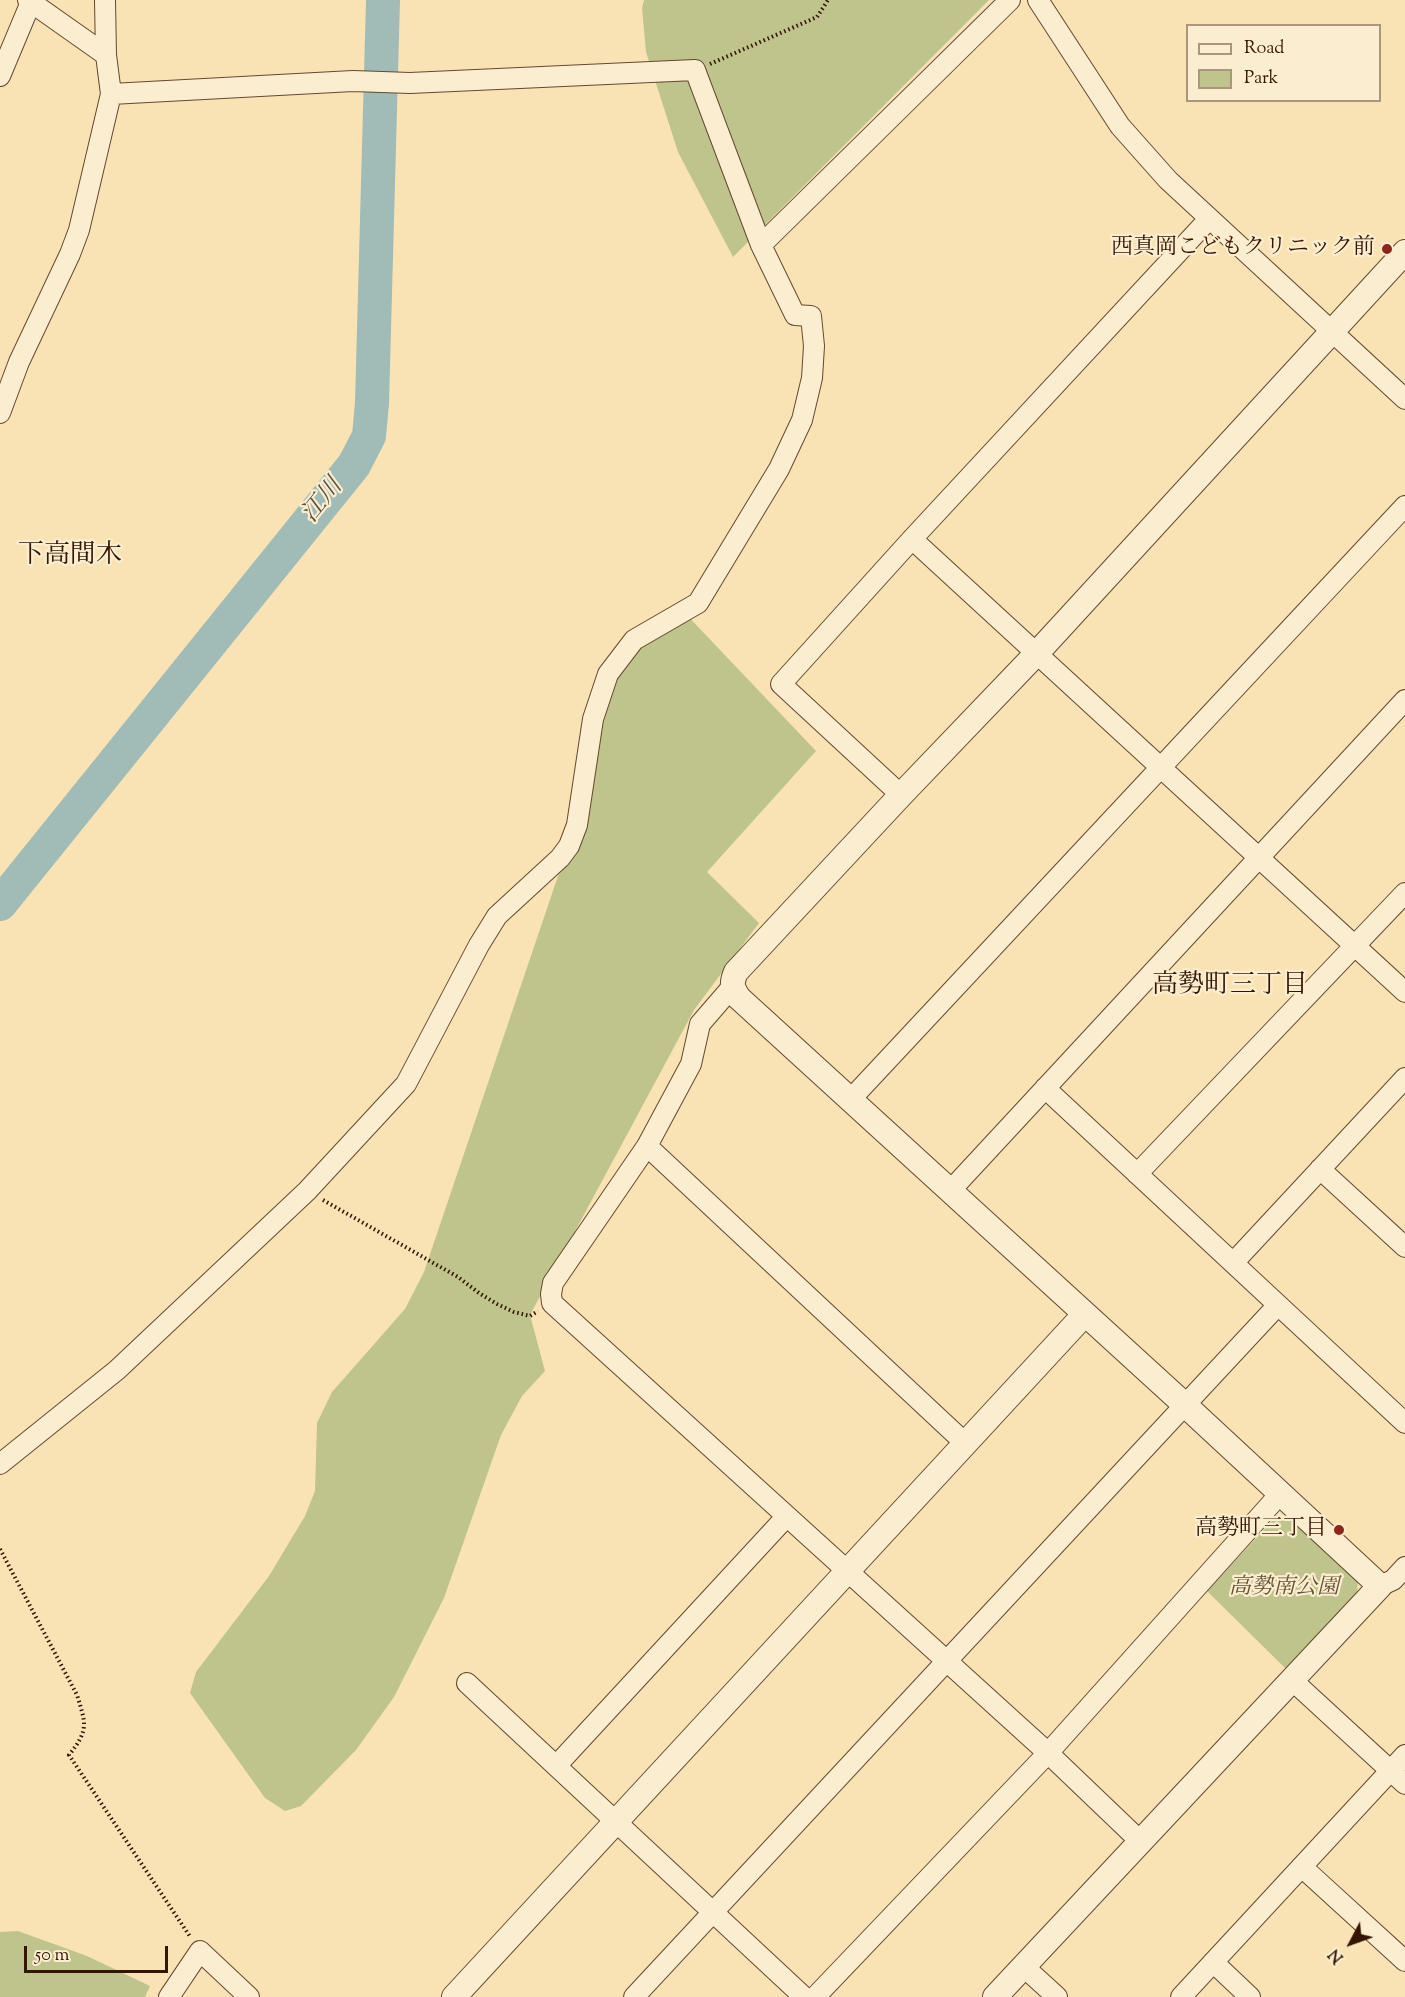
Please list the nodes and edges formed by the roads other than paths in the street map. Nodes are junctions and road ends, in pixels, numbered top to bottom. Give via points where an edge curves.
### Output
1 (105, 0) edge
2 (1010, 0) edge
3 (1038, 0) edge
4 (30, 1) edge
5 (106, 55) junction
6 (0, 76) edge
7 (111, 94) junction
8 (1209, 219) junction
9 (761, 245) junction
10 (1405, 252) edge
11 (1333, 331) junction
12 (1405, 399) edge
13 (0, 413) edge
14 (1405, 506) edge
15 (912, 539) junction
16 (1037, 653) junction
17 (1405, 700) edge
18 (1161, 768) junction
19 (901, 795) junction
20 (1259, 857) junction
21 (1405, 893) edge
22 (1355, 946) junction
23 (732, 987) junction
24 (1405, 992) edge
25 (1405, 1078) edge
26 (1045, 1088) junction
27 (850, 1100) junction
28 (647, 1146) junction
29 (1320, 1169) junction
30 (1137, 1174) junction
31 (950, 1191) junction
32 (1405, 1247) edge
33 (1233, 1263) junction
34 (1278, 1305) junction
35 (1084, 1315) junction
36 (1185, 1405) junction
37 (1405, 1423) edge
38 (966, 1444) junction
39 (0, 1464) edge
40 (1280, 1494) junction
41 (787, 1516) junction
42 (1405, 1567) edge
43 (848, 1572) junction
44 (1380, 1586) junction
45 (947, 1661) junction
46 (1293, 1681) junction
47 (467, 1683) dead end
48 (1048, 1754) junction
49 (1405, 1755) edge
50 (556, 1766) junction
51 (1398, 1777) edge
52 (615, 1823) junction
53 (1140, 1841) junction
54 (1302, 1866) junction
55 (712, 1913) junction
56 (1405, 1961) edge
57 (1213, 1962) junction
58 (1023, 1966) junction
59 (169, 1997) edge
60 (249, 1997) edge
61 (454, 1997) edge
62 (634, 1997) edge
63 (804, 1997) edge
64 (814, 1997) edge
65 (994, 1997) edge
66 (1057, 1997) edge
67 (1181, 1997) edge
68 (1250, 1997) edge

1 - 5 street
2 - 9 street
3 - 8 street via 1120,126
4 - 5 street
4 - 6 street
5 - 7 street
7 - 9 street via 695,70
7 - 13 street via 79,230
8 - 11 street
8 - 15 street
9 - 39 street via 795,315 811,316 812,378 802,420 779,470 698,603 634,640 608,674 593,720 577,825 569,846 497,916 406,1084 307,1191 117,1370
10 - 11 street
11 - 12 street
11 - 16 street
14 - 18 street
15 - 16 street
15 - 19 street via 781,684
16 - 18 street
16 - 19 street
17 - 20 street
18 - 20 street
18 - 27 street
19 - 23 street via 736,972
20 - 22 street
20 - 26 street
21 - 22 street
22 - 24 street
22 - 30 street
23 - 27 street via 739,998
23 - 28 street via 700,1024 691,1064
25 - 29 street
26 - 30 street
26 - 31 street
27 - 31 street
28 - 38 street
28 - 41 street via 553,1283 552,1303
29 - 32 street
29 - 33 street
30 - 33 street
31 - 35 street
33 - 34 street
34 - 36 street
34 - 37 street
35 - 36 street
35 - 38 street
36 - 40 street
36 - 45 street
38 - 43 street
40 - 44 street
40 - 48 street
41 - 43 street
41 - 50 street
42 - 44 street via 1393,1580
43 - 45 street
43 - 52 street
44 - 46 street
45 - 48 street
45 - 55 street
46 - 51 street
46 - 53 street
47 - 50 street
48 - 53 street
48 - 64 street
49 - 51 street
50 - 52 street
51 - 54 street
52 - 55 street
52 - 61 street
53 - 58 street
54 - 56 street
54 - 57 street
55 - 62 street
55 - 63 street
57 - 67 street
57 - 68 street
58 - 65 street
58 - 66 street
59 - 60 street via 200,1951

